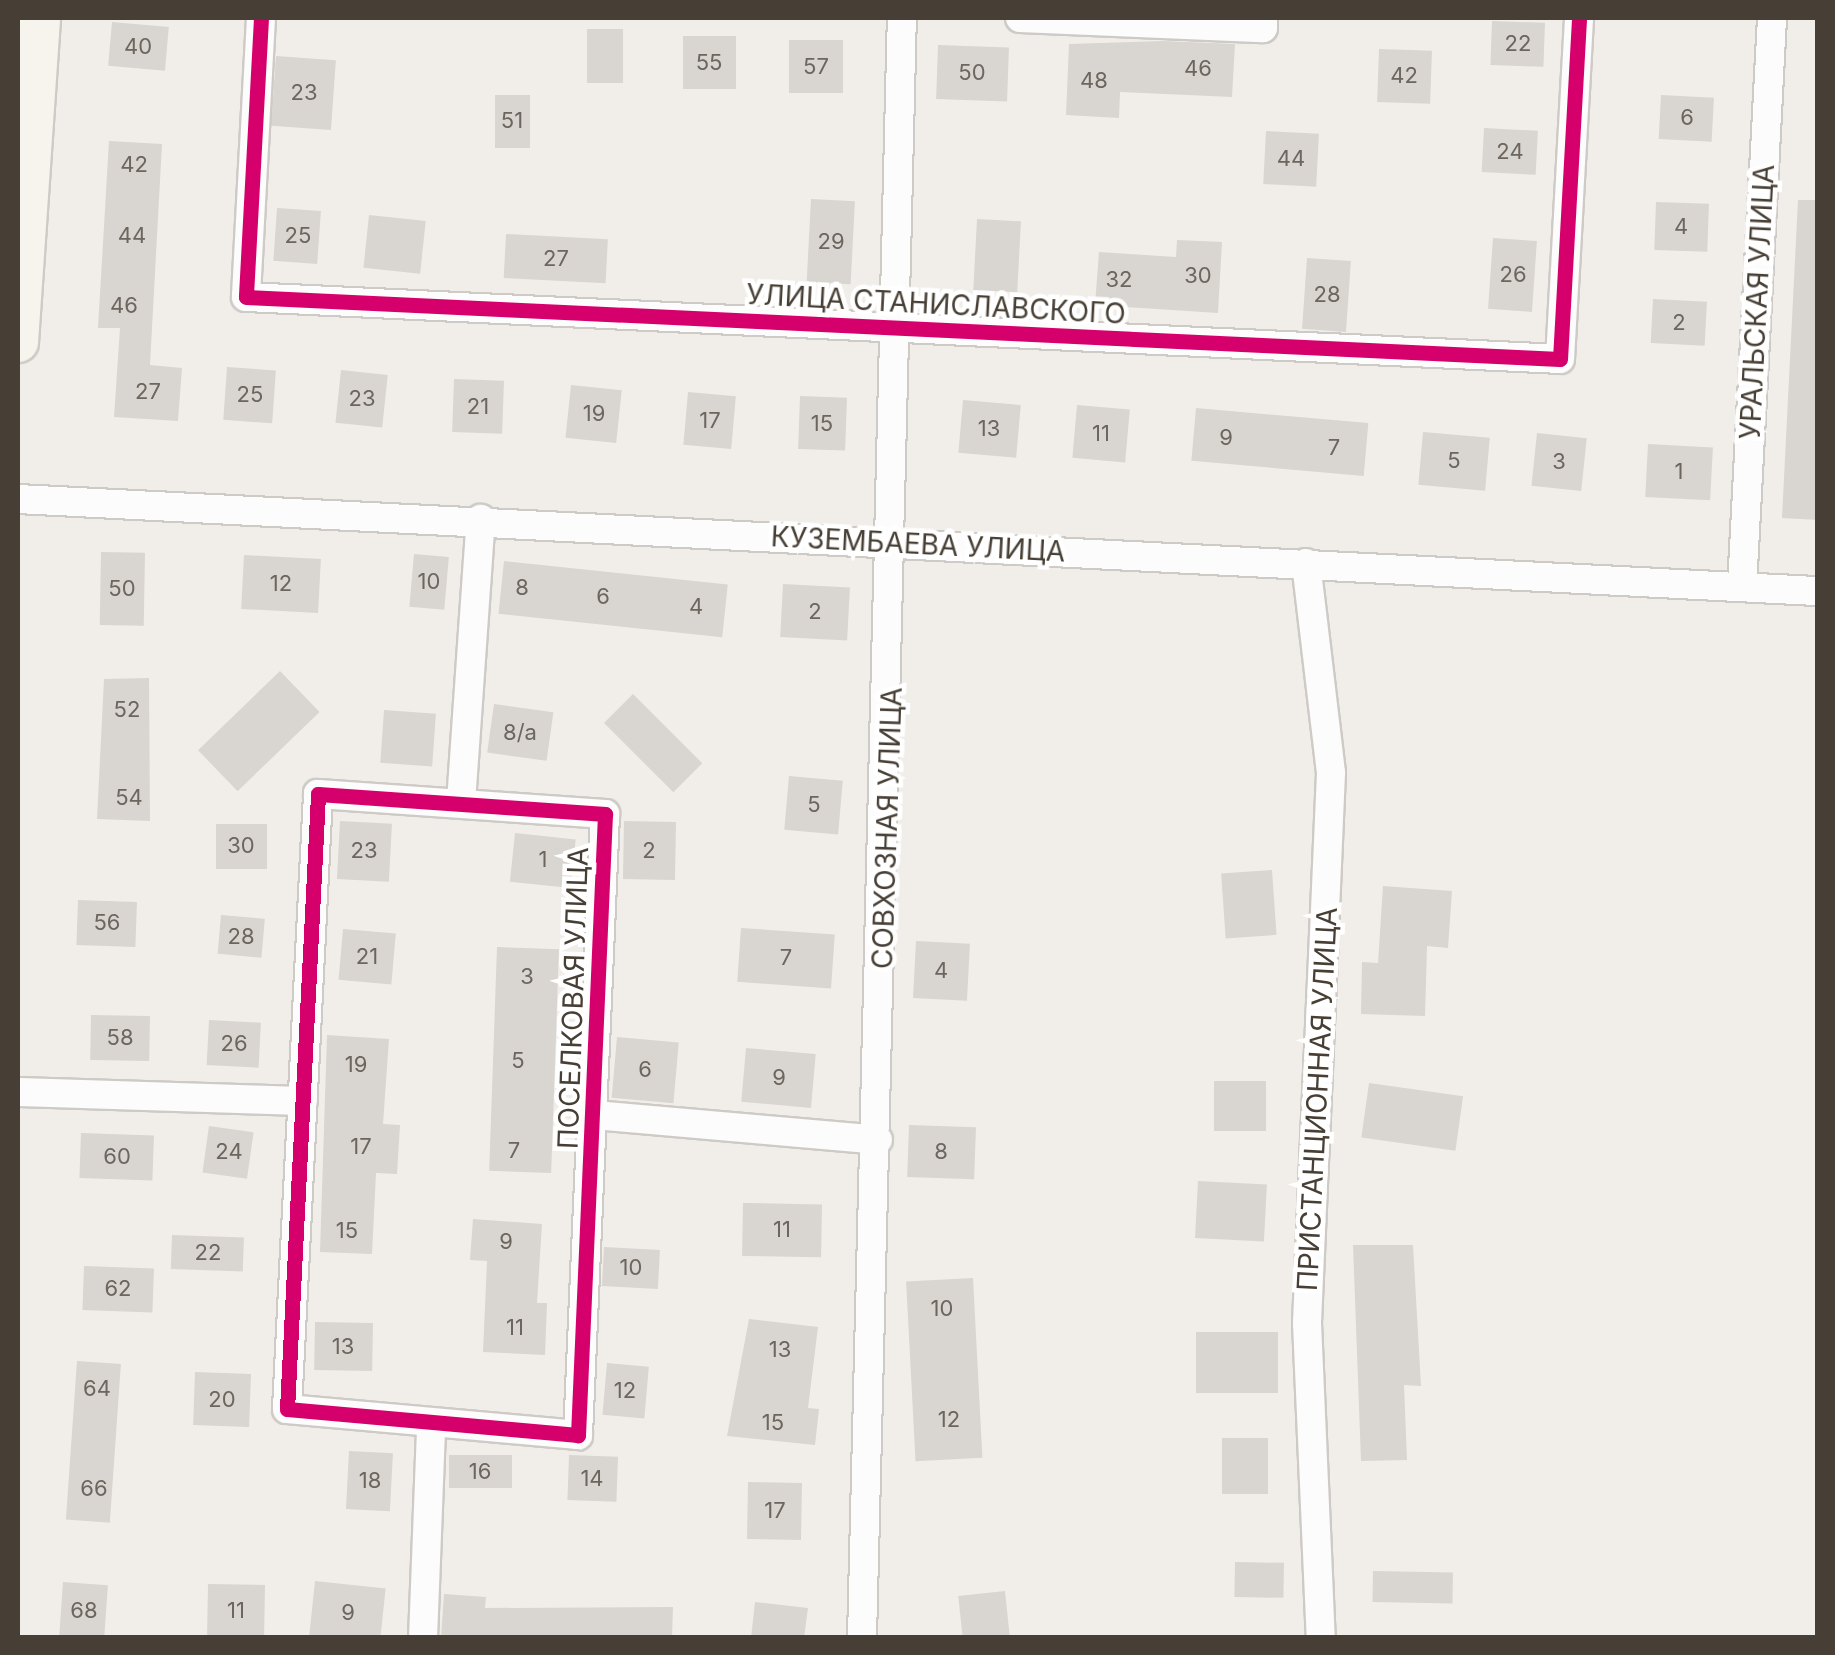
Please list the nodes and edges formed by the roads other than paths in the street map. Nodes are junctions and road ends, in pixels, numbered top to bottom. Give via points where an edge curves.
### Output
1 (40, 18) edge
2 (261, 18) edge
3 (902, 18) edge
4 (1020, 18) edge
5 (1263, 18) edge
6 (1580, 18) edge
7 (1772, 18) edge
8 (898, 328) junction
9 (18, 342) edge
10 (18, 499) edge
11 (481, 519) junction
12 (896, 544) junction
13 (1306, 563) junction
14 (1742, 587) junction
15 (1818, 591) edge
16 (461, 802) junction
17 (18, 1092) edge
18 (303, 1101) junction
19 (594, 1115) junction
20 (878, 1140) junction
21 (431, 1427) junction
22 (423, 1638) edge
23 (862, 1638) edge
24 (1321, 1638) edge

1 - 9 main road
2 - 8 street, УЛИЦА СТАНИСЛАВСКОГО via 246,297
3 - 8 street, СОВХОЗНАЯ УЛИЦА
4 - 5 street via 1263,28
6 - 8 street, УЛИЦА СТАНИСЛАВСКОГО via 1560,359
7 - 14 street, УРАЛЬСКАЯ УЛИЦА
8 - 12 street, СОВХОЗНАЯ УЛИЦА
10 - 11 street, КУЗЕМБАЕВА УЛИЦА
11 - 12 street, КУЗЕМБАЕВА УЛИЦА
11 - 16 street
12 - 13 street, КУЗЕМБАЕВА УЛИЦА
12 - 20 street, СОВХОЗНАЯ УЛИЦА
13 - 14 street, КУЗЕМБАЕВА УЛИЦА
13 - 24 street, ПРИСТАНЦИОННАЯ УЛИЦА via 1332,773 1307,1323
14 - 15 street, КУЗЕМБАЕВА УЛИЦА
16 - 18 street, ПОСЕЛКОВАЯ УЛИЦА via 318,794
16 - 19 street, ПОСЕЛКОВАЯ УЛИЦА via 605,814
17 - 18 street
18 - 21 street, ПОСЕЛКОВАЯ УЛИЦА via 288,1408
19 - 20 street
19 - 21 street, ПОСЕЛКОВАЯ УЛИЦА via 578,1435
20 - 23 street, СОВХОЗНАЯ УЛИЦА
21 - 22 street

